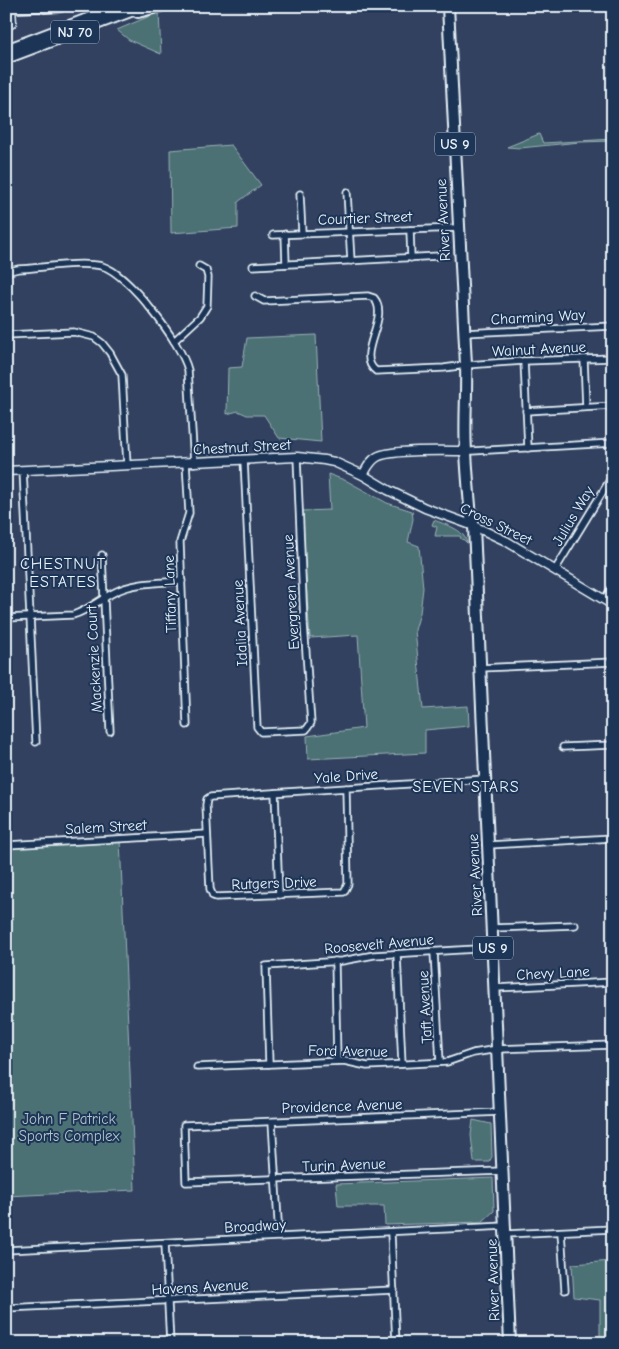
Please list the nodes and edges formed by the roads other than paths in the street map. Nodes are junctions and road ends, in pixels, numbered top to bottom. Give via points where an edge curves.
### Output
1 (60, 6) edge
2 (122, 6) edge
3 (144, 6) edge
4 (161, 6) edge
5 (448, 6) edge
6 (44, 7) edge
7 (10, 8) edge
8 (6, 27) edge
9 (82, 30) junction
10 (6, 50) edge
11 (6, 58) edge
12 (347, 192) dead end
13 (300, 194) dead end
14 (458, 228) junction
15 (410, 230) junction
16 (349, 232) junction
17 (302, 233) junction
18 (285, 234) junction
19 (272, 235) dead end
20 (439, 256) dead end
21 (411, 258) junction
22 (351, 261) junction
23 (286, 264) junction
24 (199, 266) dead end
25 (253, 266) dead end
26 (6, 272) edge
27 (255, 296) dead end
28 (613, 326) edge
29 (464, 333) junction
30 (6, 335) edge
31 (174, 341) junction
32 (613, 358) edge
33 (584, 359) junction
34 (524, 361) junction
35 (466, 365) junction
36 (613, 406) edge
37 (586, 408) junction
38 (526, 411) junction
39 (613, 443) edge
40 (528, 448) junction
41 (469, 451) junction
42 (298, 458) junction
43 (244, 460) junction
44 (190, 463) junction
45 (128, 465) junction
46 (23, 470) junction
47 (6, 471) edge
48 (364, 475) junction
49 (613, 475) edge
50 (474, 526) junction
51 (102, 555) dead end
52 (555, 570) junction
53 (182, 581) junction
54 (613, 586) edge
55 (104, 599) junction
56 (604, 600) junction
57 (613, 605) edge
58 (30, 617) junction
59 (6, 618) edge
60 (613, 662) edge
61 (480, 668) junction
62 (310, 724) joint
63 (187, 725) dead end
64 (110, 731) dead end
65 (36, 742) dead end
66 (613, 745) edge
67 (563, 747) dead end
68 (485, 779) junction
69 (346, 788) junction
70 (275, 793) junction
71 (207, 834) junction
72 (613, 838) edge
73 (6, 845) edge
74 (488, 845) junction
75 (279, 895) junction
76 (575, 925) dead end
77 (492, 928) junction
78 (493, 948) junction
79 (434, 952) junction
80 (397, 954) junction
81 (335, 961) junction
82 (613, 982) edge
83 (495, 988) junction
84 (613, 1045) edge
85 (498, 1049) junction
86 (337, 1061) junction
87 (440, 1062) junction
88 (269, 1064) junction
89 (402, 1064) junction
90 (197, 1067) dead end
91 (501, 1112) junction
92 (272, 1122) junction
93 (503, 1171) junction
94 (275, 1180) junction
95 (186, 1182) joint
96 (506, 1230) junction
97 (613, 1230) edge
98 (561, 1232) junction
99 (392, 1233) junction
100 (279, 1237) junction
101 (165, 1243) junction
102 (6, 1250) edge
103 (394, 1290) junction
104 (565, 1290) dead end
105 (168, 1301) junction
106 (6, 1308) edge
107 (170, 1343) edge
108 (396, 1343) edge
109 (510, 1343) edge

1 - 6 highway
2 - 10 highway, NJ 70
3 - 9 highway, NJ 70
4 - 9 highway
5 - 14 highway, River Avenue / US 9
6 - 7 street
7 - 8 street via 12,23
9 - 11 highway, NJ 70
12 - 16 street
13 - 17 street
14 - 15 street, Courtier Street
14 - 29 highway, River Avenue / US 9
15 - 16 street, Courtier Street
15 - 21 street
16 - 17 street, Courtier Street
16 - 22 street
17 - 18 street, Courtier Street
18 - 19 street, Courtier Street
18 - 23 street
20 - 21 street
21 - 22 street
22 - 23 street
23 - 25 street
24 - 31 street via 206,270 208,277 207,306
26 - 31 street, Tiffany Lane via 89,264 109,269 129,285
27 - 35 street, Walnut Avenue via 264,301 372,297 378,304 379,317 370,347 370,362 374,369
28 - 29 street, Charming Way
29 - 35 highway, River Avenue / US 9
30 - 45 street via 74,332 94,337 102,343 122,375
31 - 44 street, Tiffany Lane via 188,370
32 - 33 street, Walnut Avenue
33 - 34 street, Walnut Avenue
33 - 37 street
34 - 35 street, Walnut Avenue
34 - 38 street
35 - 41 highway, River Avenue / US 9
36 - 37 street
37 - 38 street
38 - 40 street
39 - 40 street
40 - 41 street
41 - 48 street via 378,456
41 - 50 highway, River Avenue / US 9
42 - 43 street, Chestnut Street
42 - 48 street, Chestnut Street via 334,462
42 - 62 street, Evergreen Avenue
43 - 44 street, Chestnut Street
43 - 62 street, Idalia Avenue via 257,726 261,732 294,731 306,730
44 - 45 street, Chestnut Street
44 - 53 street, Tiffany Lane via 189,512 180,542
45 - 46 street, Chestnut Street
46 - 47 street, Chestnut Street
46 - 58 street
48 - 50 street, Cross Street via 425,508
49 - 52 street, Julius Way
50 - 52 street, Cross Street
50 - 61 highway, River Avenue / US 9
51 - 55 street, Mackenzie Court
52 - 56 street, Cross Street
53 - 55 street via 133,587
53 - 63 street, Tiffany Lane
54 - 56 street
55 - 58 street via 73,615
55 - 64 street, Mackenzie Court
56 - 57 street, Cross Street
58 - 59 street
58 - 65 street
60 - 61 street
61 - 68 highway, River Avenue / US 9
66 - 67 street
68 - 69 street, Yale Drive
68 - 74 highway, River Avenue / US 9
69 - 70 street, Yale Drive
69 - 75 street, Rutgers Drive via 348,884 344,892
70 - 71 street, Yale Drive via 206,799
70 - 75 street
71 - 73 street, Salem Street
71 - 75 street, Rutgers Drive via 211,894 216,897
72 - 74 street
74 - 77 highway, River Avenue / US 9
76 - 77 street
77 - 78 highway, River Avenue / US 9
78 - 79 street, Roosevelt Avenue
78 - 83 highway, River Avenue / US 9
79 - 80 street, Roosevelt Avenue
79 - 87 street, Taft Avenue
80 - 81 street, Roosevelt Avenue
80 - 89 street
81 - 86 street
81 - 88 street, Roosevelt Avenue via 266,966
82 - 83 street, Chevy Lane
83 - 85 highway, River Avenue / US 9
84 - 85 street, Ford Avenue
85 - 87 street, Ford Avenue
85 - 91 highway, River Avenue / US 9
86 - 88 street, Ford Avenue
86 - 89 street, Ford Avenue via 367,1066
87 - 89 street, Ford Avenue
88 - 90 street, Ford Avenue
91 - 92 street, Providence Avenue
91 - 93 highway, River Avenue / US 9
92 - 94 street
92 - 95 street, Providence Avenue via 184,1125
93 - 94 street, Turin Avenue
93 - 96 highway, River Avenue / US 9
94 - 95 street, Turin Avenue
94 - 100 street
96 - 98 street, Broadway
96 - 99 street, Broadway
96 - 109 highway, River Avenue / US 9
97 - 98 street, Broadway
98 - 104 street
99 - 100 street, Broadway
99 - 103 street
100 - 101 street, Broadway
101 - 102 street, Broadway
101 - 105 street
103 - 105 street, Havens Avenue
103 - 108 street
105 - 106 street, Havens Avenue
105 - 107 street

